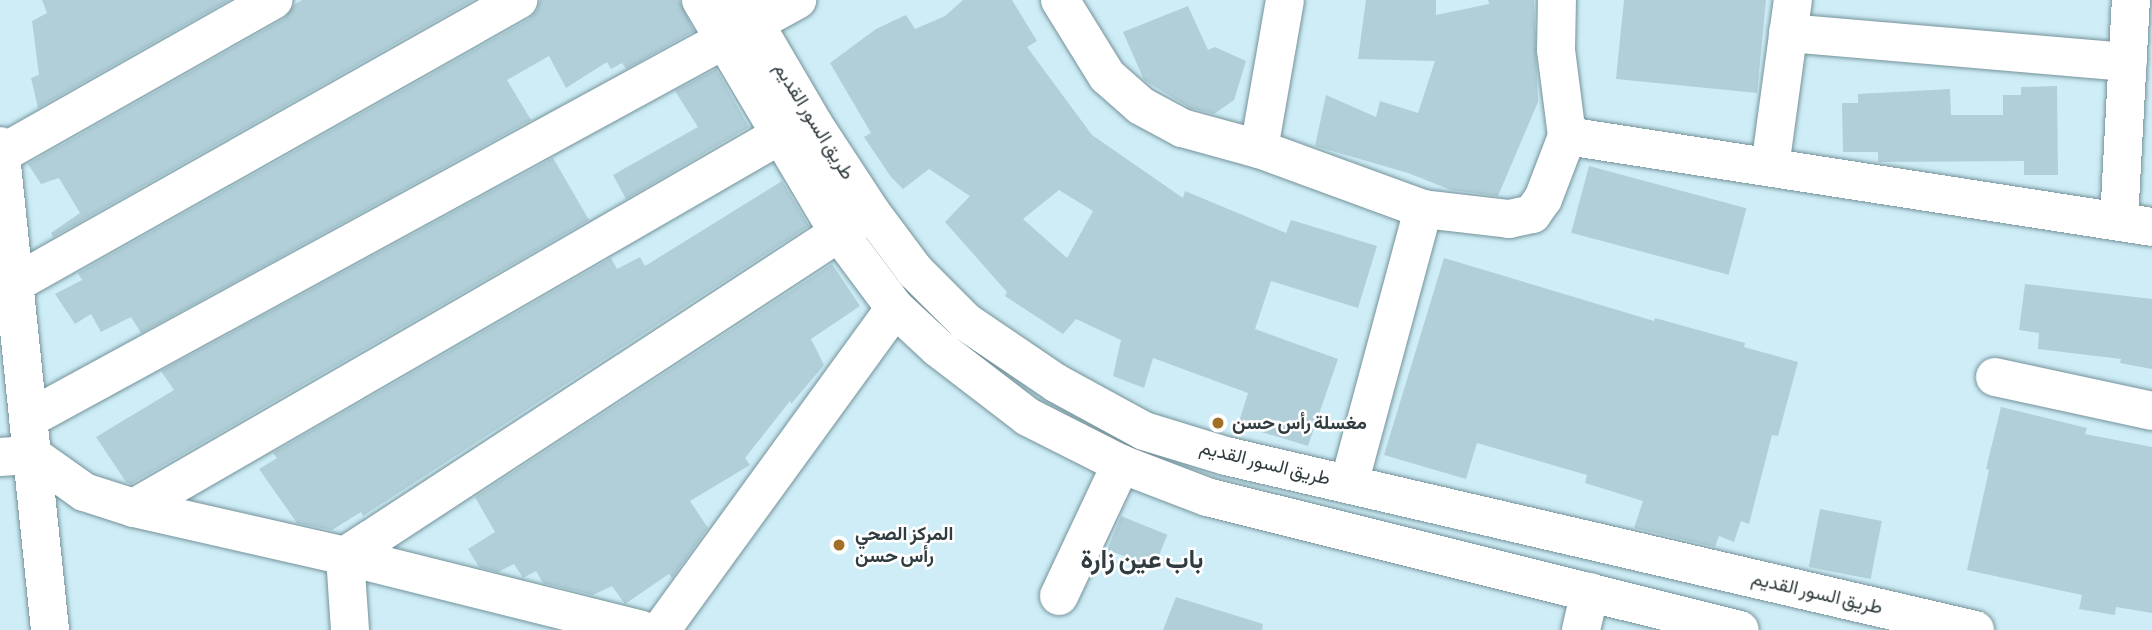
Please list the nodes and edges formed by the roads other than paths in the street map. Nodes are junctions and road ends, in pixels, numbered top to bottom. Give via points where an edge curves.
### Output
1 (273, 0) edge
2 (518, 0) edge
3 (701, 0) edge
4 (796, 0) edge
5 (1060, 0) edge
6 (1285, 0) edge
7 (1557, 0) edge
8 (2131, 0) edge
9 (1791, 17) edge
10 (739, 20) edge
11 (2128, 62) junction
12 (780, 135) junction
13 (1567, 136) junction
14 (0, 146) edge
15 (1259, 149) junction
16 (1, 154) edge
17 (1770, 167) junction
18 (1423, 209) junction
19 (871, 212) junction
20 (2136, 223) edge
21 (839, 233) junction
22 (14, 285) junction
23 (895, 308) junction
24 (966, 322) junction
25 (938, 348) junction
26 (1995, 377) dead end
27 (2152, 411) edge
28 (20, 443) edge
29 (1121, 464) junction
30 (1349, 484) junction
31 (134, 508) junction
32 (345, 556) junction
33 (1590, 592) junction
34 (1059, 596) dead end
35 (50, 630) edge
36 (350, 630) edge
37 (641, 630) edge
38 (661, 630) edge
39 (1581, 630) edge
40 (1740, 630) edge
41 (1975, 630) edge

1 - 16 street
2 - 22 street
3 - 10 street, طريق السور القديم
4 - 10 street
5 - 15 street via 1107,76 1140,106 1182,128
6 - 15 street
7 - 13 street via 1556,50
8 - 11 street
9 - 11 street
9 - 17 street
10 - 12 street, طريق السور القديم
10 - 19 street, طريق السور القديم
10 - 28 street
11 - 20 street
12 - 21 street, طريق السور القديم
12 - 31 street
13 - 17 street
13 - 18 street via 1543,200 1532,214 1509,219
14 - 16 street
15 - 18 street
16 - 22 street
17 - 20 street
18 - 30 street
19 - 21 street
19 - 24 street, طريق السور القديم via 915,271
21 - 23 street, طريق السور القديم
21 - 32 street
22 - 28 street
23 - 25 street, طريق السور القديم
23 - 38 street
24 - 25 street
24 - 30 street, طريق السور القديم via 1056,383 1144,431 1226,456
25 - 29 street, طريق السور القديم via 1028,417
26 - 27 street
28 - 31 street via 84,492
28 - 35 street
29 - 33 street, طريق السور القديم via 1207,497
29 - 34 street
30 - 41 street, طريق السور القديم
31 - 32 street
32 - 36 street
32 - 37 street
33 - 39 street
33 - 40 street, طريق السور القديم

